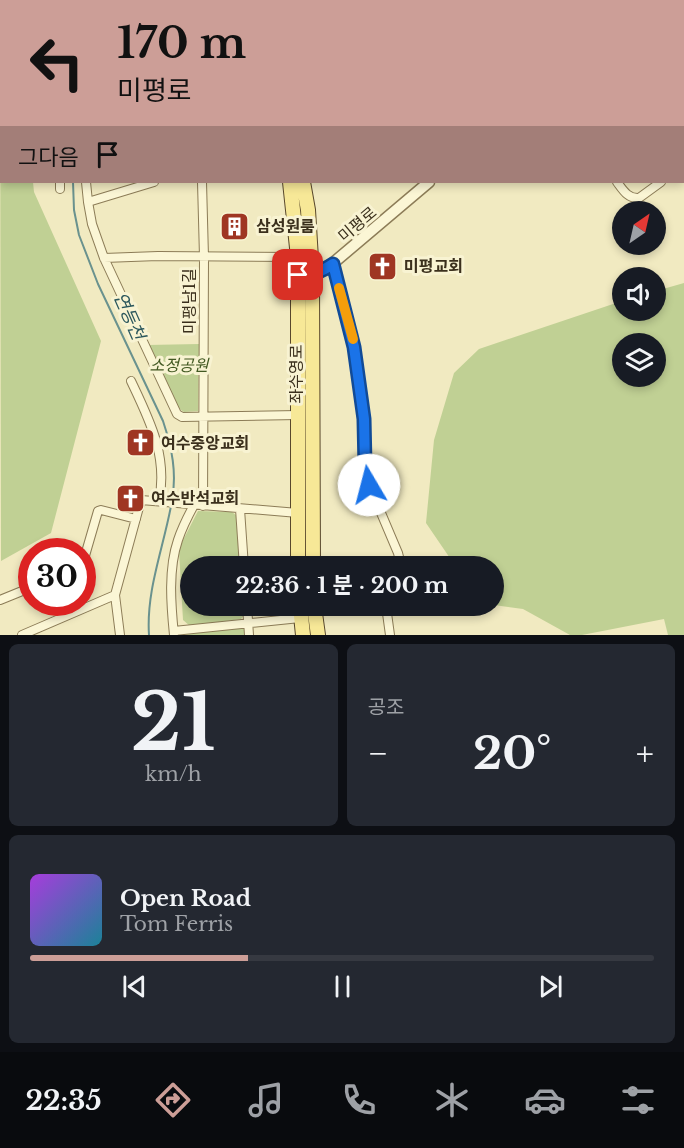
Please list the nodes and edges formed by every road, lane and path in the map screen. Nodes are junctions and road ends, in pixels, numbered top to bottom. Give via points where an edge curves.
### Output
1 (86, 183) edge
2 (151, 183) edge
3 (202, 183) edge
4 (290, 183) edge
5 (303, 183) edge
6 (428, 183) edge
7 (618, 183) edge
8 (660, 183) edge
9 (88, 202) junction
10 (308, 210) junction
11 (293, 212) junction
12 (204, 257) junction
13 (298, 257) junction
14 (104, 258) junction
15 (333, 264) junction
16 (312, 274) junction
17 (298, 275) junction
18 (131, 381) dead end
19 (298, 415) junction
20 (204, 416) junction
21 (161, 502) junction
22 (199, 505) junction
23 (240, 509) junction
24 (298, 513) junction
25 (136, 519) junction
26 (90, 538) edge
27 (243, 556) edge
28 (298, 556) edge
29 (313, 556) edge
30 (399, 556) edge
31 (18, 593) edge
32 (115, 595) junction
33 (0, 600) edge
34 (248, 616) edge
35 (283, 616) edge
36 (301, 616) edge
37 (315, 616) edge
38 (387, 616) edge
39 (248, 624) junction
40 (174, 633) edge
41 (22, 635) edge
42 (120, 635) edge
43 (249, 635) edge
44 (303, 635) edge
45 (318, 635) edge
46 (390, 635) edge

1 - 9 street
2 - 9 street
3 - 12 street, 미평남1길
4 - 11 main road, 좌수영로
5 - 10 main road, 좌수영로
6 - 15 street, 미평로
7 - 8 street via 636,198
9 - 14 street
10 - 11 main road
10 - 16 main road, 좌수영로
11 - 13 main road, 좌수영로
12 - 13 street
12 - 14 street
12 - 20 street, 미평남1길
13 - 17 main road, 좌수영로
14 - 20 street via 175,412 182,417
15 - 16 street, 미평로
15 - 30 street via 354,347 367,480
16 - 17 street, 미평로
16 - 29 main road, 좌수영로
17 - 19 main road, 좌수영로
18 - 21 street via 158,446
19 - 20 street
19 - 24 main road, 좌수영로
20 - 22 street, 미평남1길
21 - 22 street
21 - 25 street via 141,500
22 - 23 street
22 - 40 street via 179,536 176,548 172,577
23 - 24 street
23 - 27 street
24 - 28 main road, 좌수영로
25 - 26 street via 101,510
25 - 32 street
31 - 33 street
32 - 41 street
32 - 42 street
34 - 39 street
35 - 39 street
36 - 44 main road
37 - 45 main road
38 - 46 street
39 - 40 street
39 - 43 street

